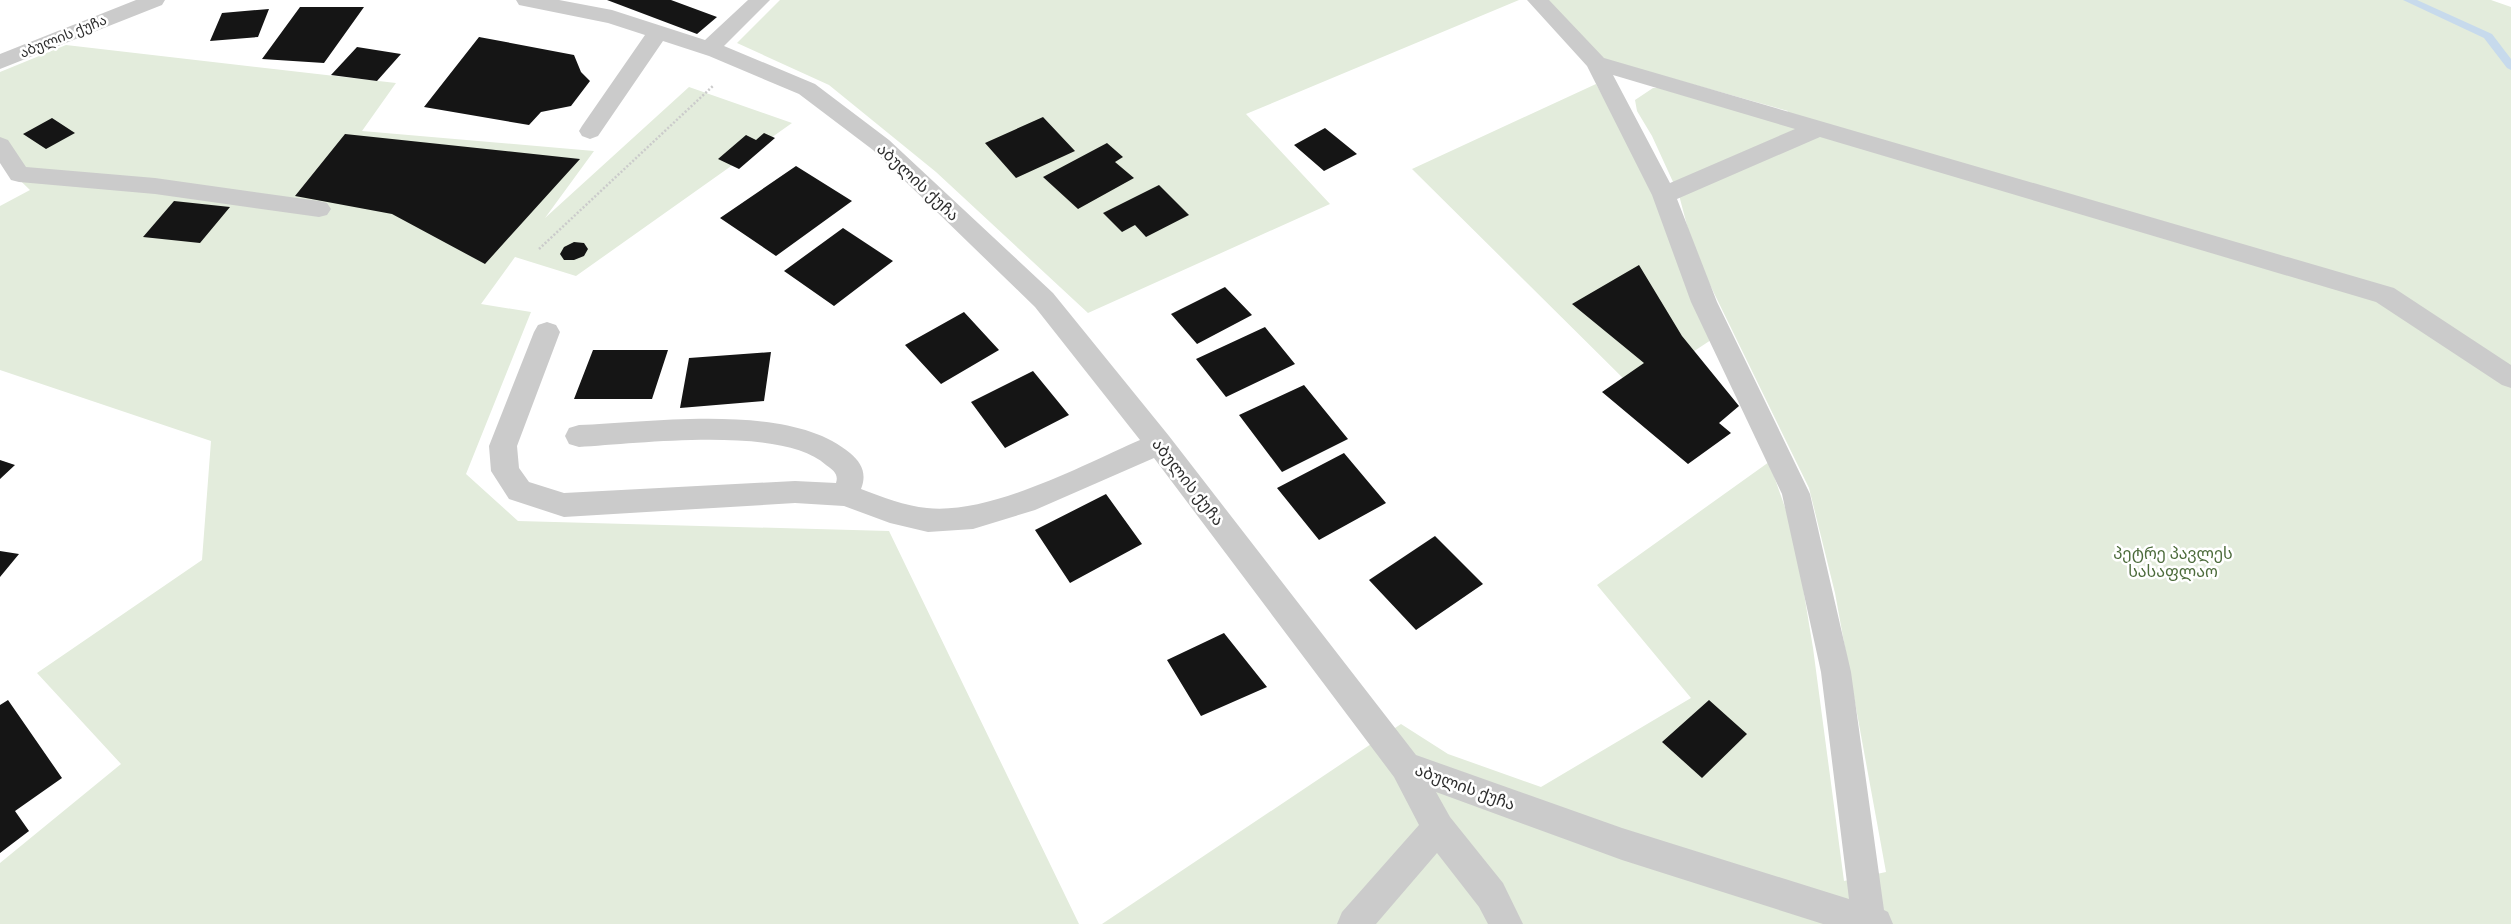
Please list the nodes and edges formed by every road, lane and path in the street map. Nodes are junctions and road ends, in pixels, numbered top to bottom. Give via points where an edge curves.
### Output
1 (155, 0) edge
2 (526, 0) edge
3 (760, 0) edge
4 (1537, 0) edge
5 (658, 32) junction
6 (709, 48) junction
7 (740, 61) junction
8 (0, 62) edge
9 (1596, 63) junction
10 (1819, 128) junction
11 (590, 131) dead end
12 (0, 146) edge
13 (1664, 195) junction
14 (319, 209) dead end
15 (539, 248) dead end
16 (547, 332) dead end
17 (2511, 378) edge
18 (579, 436) dead end
19 (1159, 444) junction
20 (845, 495) junction
21 (1405, 766) junction
22 (1438, 828) junction
23 (1354, 924) edge
24 (1506, 924) edge
25 (1872, 924) edge

1 - 8 street, აბულის ქუჩა
2 - 5 street, აბულის ქუჩა via 612,17
3 - 6 street
4 - 9 street
5 - 6 street, აბულის ქუჩა
5 - 11 street
6 - 7 street, აბულის ქუჩა
7 - 15 path
7 - 19 street, აბულის ქუჩა via 807,89 881,146 1044,300
9 - 10 street
9 - 13 street
10 - 13 street
10 - 17 street via 2385,295
12 - 14 street via 19,174 156,186
13 - 25 street via 1704,302 1796,494 1836,672
16 - 20 street via 503,446 505,471 519,491 564,504 795,492
18 - 20 street via 733,429 769,431 804,441 832,454 849,468 851,480
19 - 20 street via 1025,502 973,517 928,520
19 - 21 street, აბულის ქუჩა
21 - 22 street
21 - 25 street, აბულის ქუჩა via 1622,844
22 - 23 street
22 - 24 street via 1491,895

